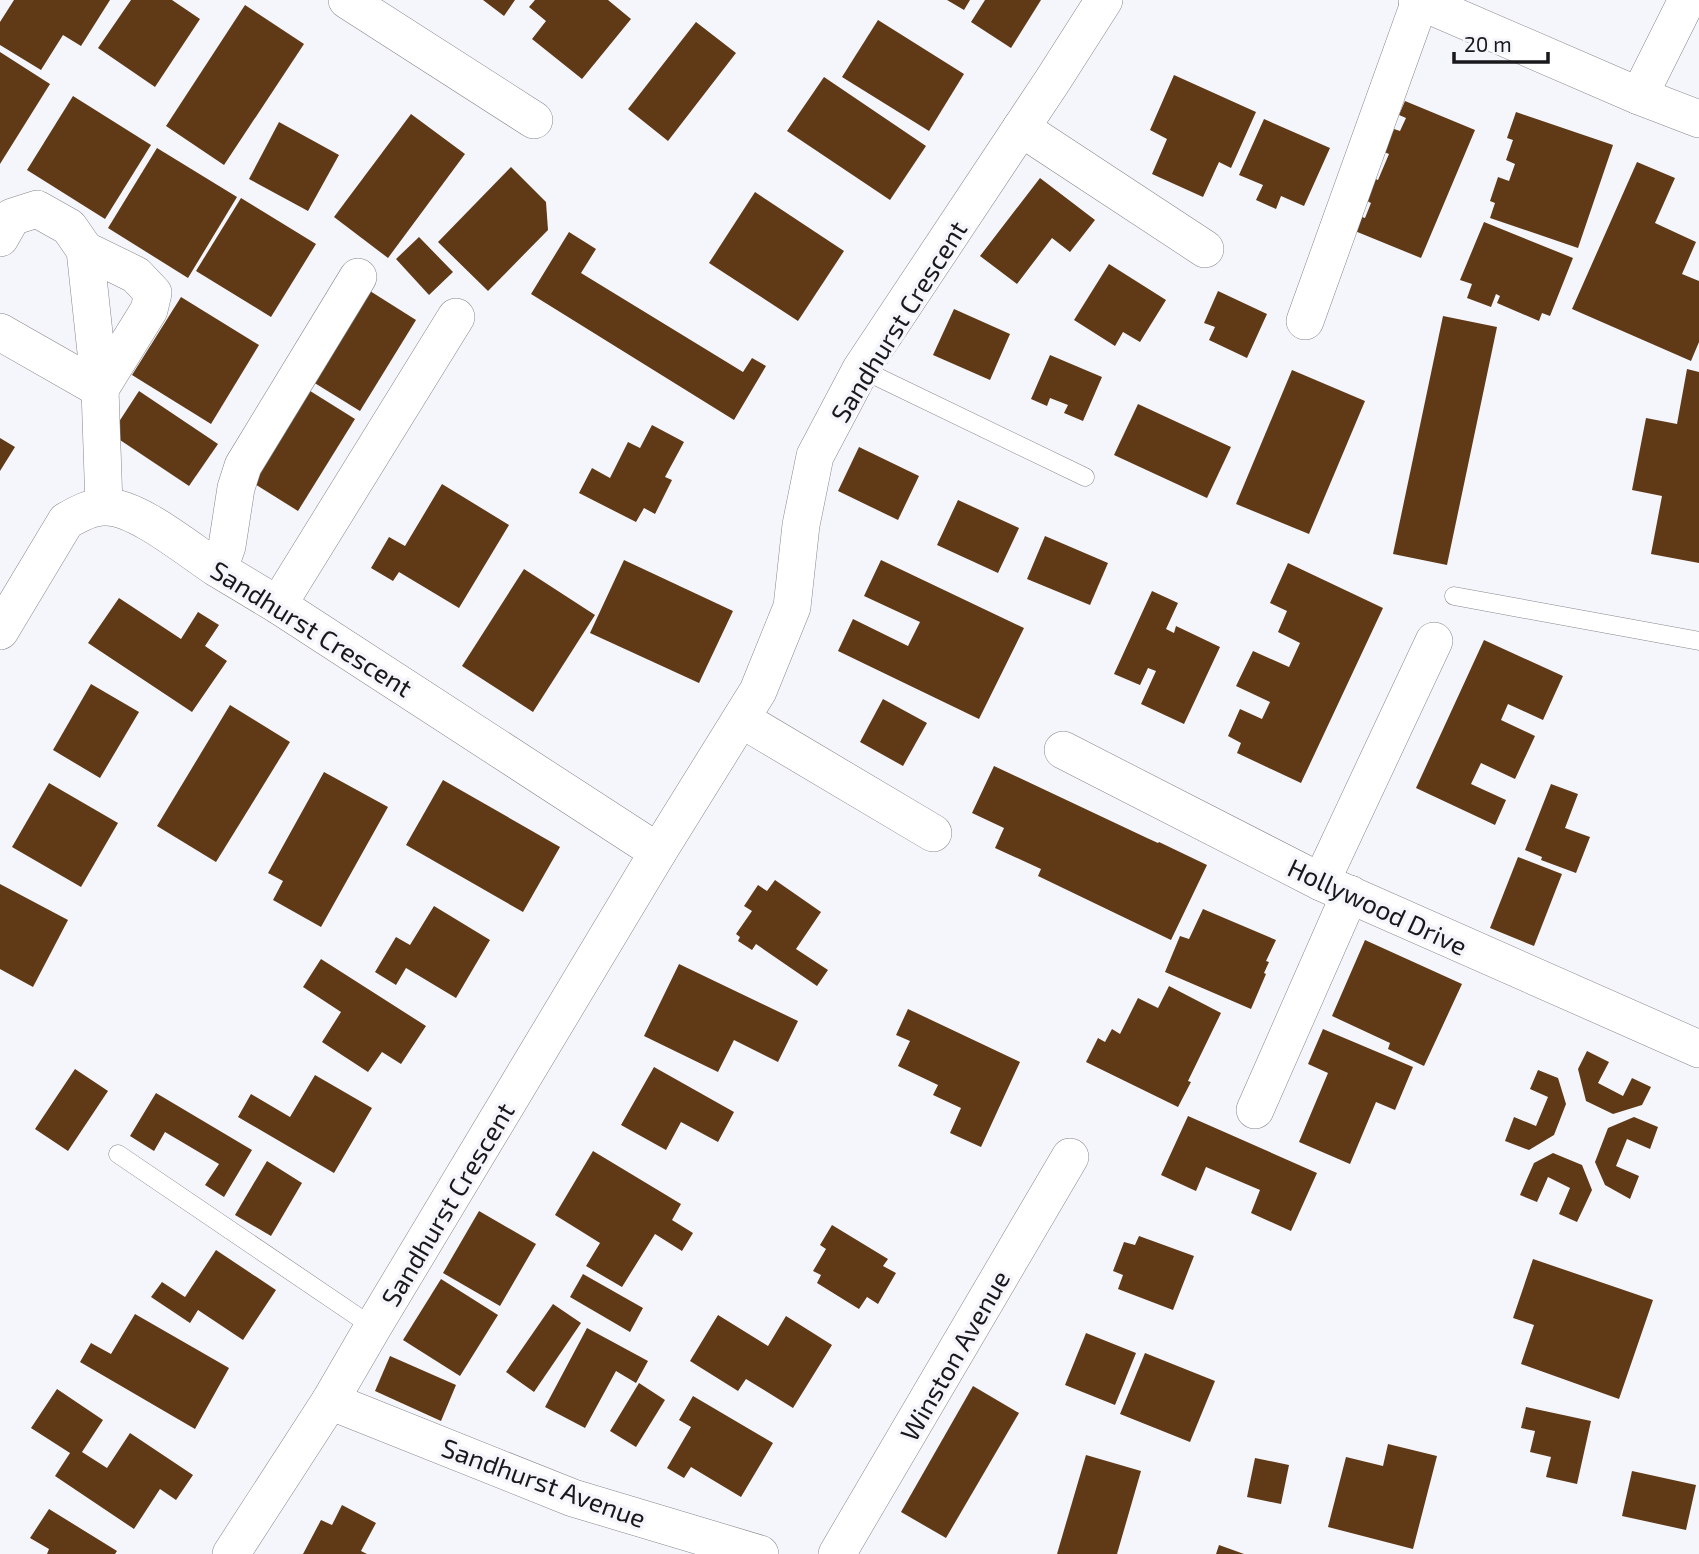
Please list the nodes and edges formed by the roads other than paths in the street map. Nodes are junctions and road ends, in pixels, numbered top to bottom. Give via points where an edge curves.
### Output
1 (348, 0) edge
2 (1104, 0) edge
3 (1687, 0) edge
4 (1418, 1) edge
5 (1639, 96) junction
6 (1699, 119) edge
7 (534, 120) dead end
8 (1021, 128) junction
9 (0, 238) edge
10 (1205, 249) dead end
11 (85, 250) junction
12 (358, 277) dead end
13 (456, 317) dead end
14 (1305, 321) dead end
15 (0, 332) edge
16 (861, 369) junction
17 (100, 389) junction
18 (1085, 477) dead end
19 (104, 506) junction
20 (219, 569) junction
21 (1454, 596) dead end
22 (278, 605) junction
23 (0, 631) edge
24 (1434, 641) dead end
25 (1699, 641) edge
26 (741, 719) junction
27 (1063, 750) dead end
28 (933, 833) dead end
29 (658, 852) junction
30 (1336, 888) junction
31 (1699, 1049) edge
32 (1255, 1110) dead end
33 (118, 1154) dead end
34 (1070, 1157) dead end
35 (373, 1327) junction
36 (330, 1401) junction
37 (232, 1554) edge
38 (760, 1554) edge
39 (838, 1554) edge

1 - 7 street
2 - 8 street, Sandhurst Crescent
3 - 5 street
4 - 5 street
4 - 14 street
5 - 6 street
8 - 10 street
8 - 16 street, Sandhurst Crescent
9 - 11 street via 12,217 37,209 69,227
11 - 17 street
11 - 17 street via 136,275 153,293 149,310
12 - 20 street via 243,466
13 - 22 street
15 - 17 street
16 - 18 lane
16 - 26 street, Sandhurst Crescent via 815,456 792,607 758,691
17 - 19 street
19 - 20 street, Sandhurst Crescent via 138,516
19 - 23 street via 66,521
20 - 22 street, Sandhurst Crescent
21 - 25 lane
22 - 29 street, Sandhurst Crescent
24 - 30 street
26 - 28 street
26 - 29 street, Sandhurst Crescent
27 - 30 street, Hollywood Drive
29 - 35 street, Sandhurst Crescent
30 - 31 street, Hollywood Drive
30 - 32 street
33 - 35 lane
34 - 39 street, Winston Avenue
35 - 36 street, Sandhurst Crescent
36 - 37 street, Sandhurst Crescent
36 - 38 street, Sandhurst Avenue via 573,1498

